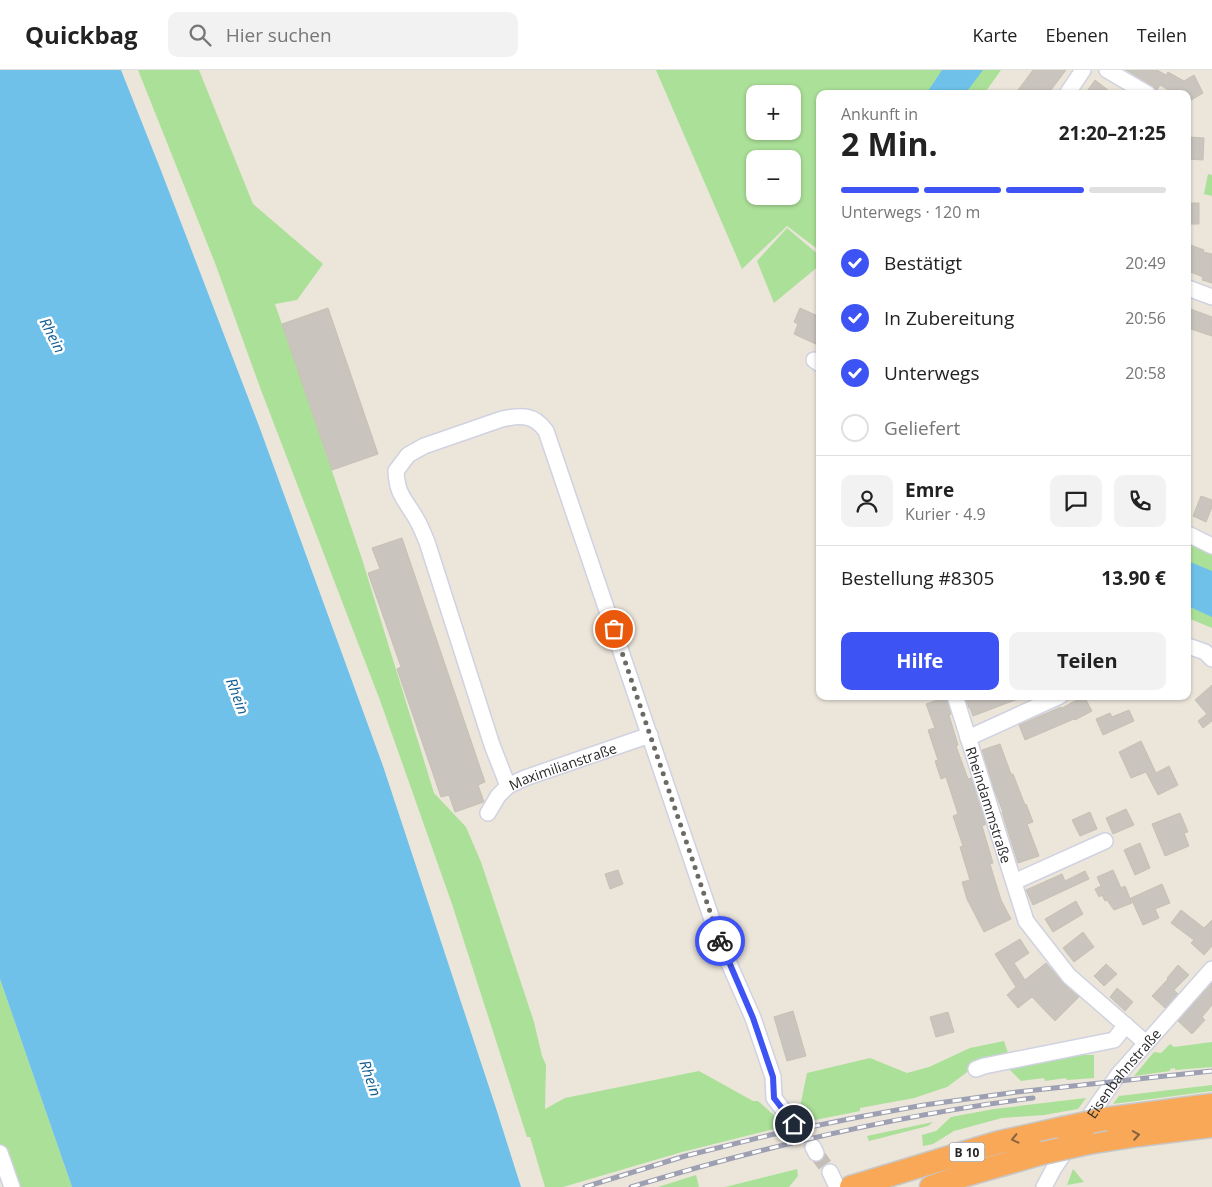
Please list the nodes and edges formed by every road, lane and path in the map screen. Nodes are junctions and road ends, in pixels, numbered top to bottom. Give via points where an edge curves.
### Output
1 (1083, 70) edge
2 (1107, 70) edge
3 (1069, 90) edge
4 (1141, 90) edge
5 (1191, 289) edge
6 (1212, 297) edge
7 (1191, 536) edge
8 (1212, 546) edge
9 (1191, 647) edge
10 (1212, 659) edge
11 (956, 700) edge
12 (1035, 702) edge
13 (650, 735) junction
14 (968, 738) junction
15 (508, 786) junction
16 (488, 813) dead end
17 (1105, 841) dead end
18 (1014, 882) junction
19 (1212, 968) edge
20 (1126, 1025) junction
21 (1146, 1043) junction
22 (976, 1069) dead end
23 (1212, 1105) edge
24 (794, 1124) tunnel mouth
25 (1212, 1126) edge
26 (0, 1153) edge
27 (830, 1172) tunnel mouth
28 (12, 1187) edge
29 (837, 1187) edge
30 (850, 1187) edge
31 (931, 1187) edge
32 (1044, 1187) edge

1 - 3 street
2 - 4 street
5 - 6 street
7 - 8 street
9 - 10 street via 1205,652
11 - 14 street
12 - 14 street, Rheindammstraße
13 - 15 street, Maximilianstraße
13 - 15 street via 541,424 534,418 516,416 424,446 408,455 396,471 396,484 427,542
13 - 24 street via 720,943 753,1018 773,1077 774,1098
14 - 18 street, Rheindammstraße
15 - 16 street, Maximilianstraße
17 - 18 street, Rheindammstraße
18 - 20 street, Rheindammstraße via 1026,921 1069,976
19 - 21 street, Eisenbahnstraße
20 - 21 street, Rheindammstraße
20 - 22 street via 1114,1040
21 - 32 street, Eisenbahnstraße via 1118,1075
23 -> 30 highway, B 10, bridge via 1105,1119 996,1143
31 -> 25 highway, B 10, bridge via 978,1171 1088,1143
26 - 28 street
27 - 29 street

